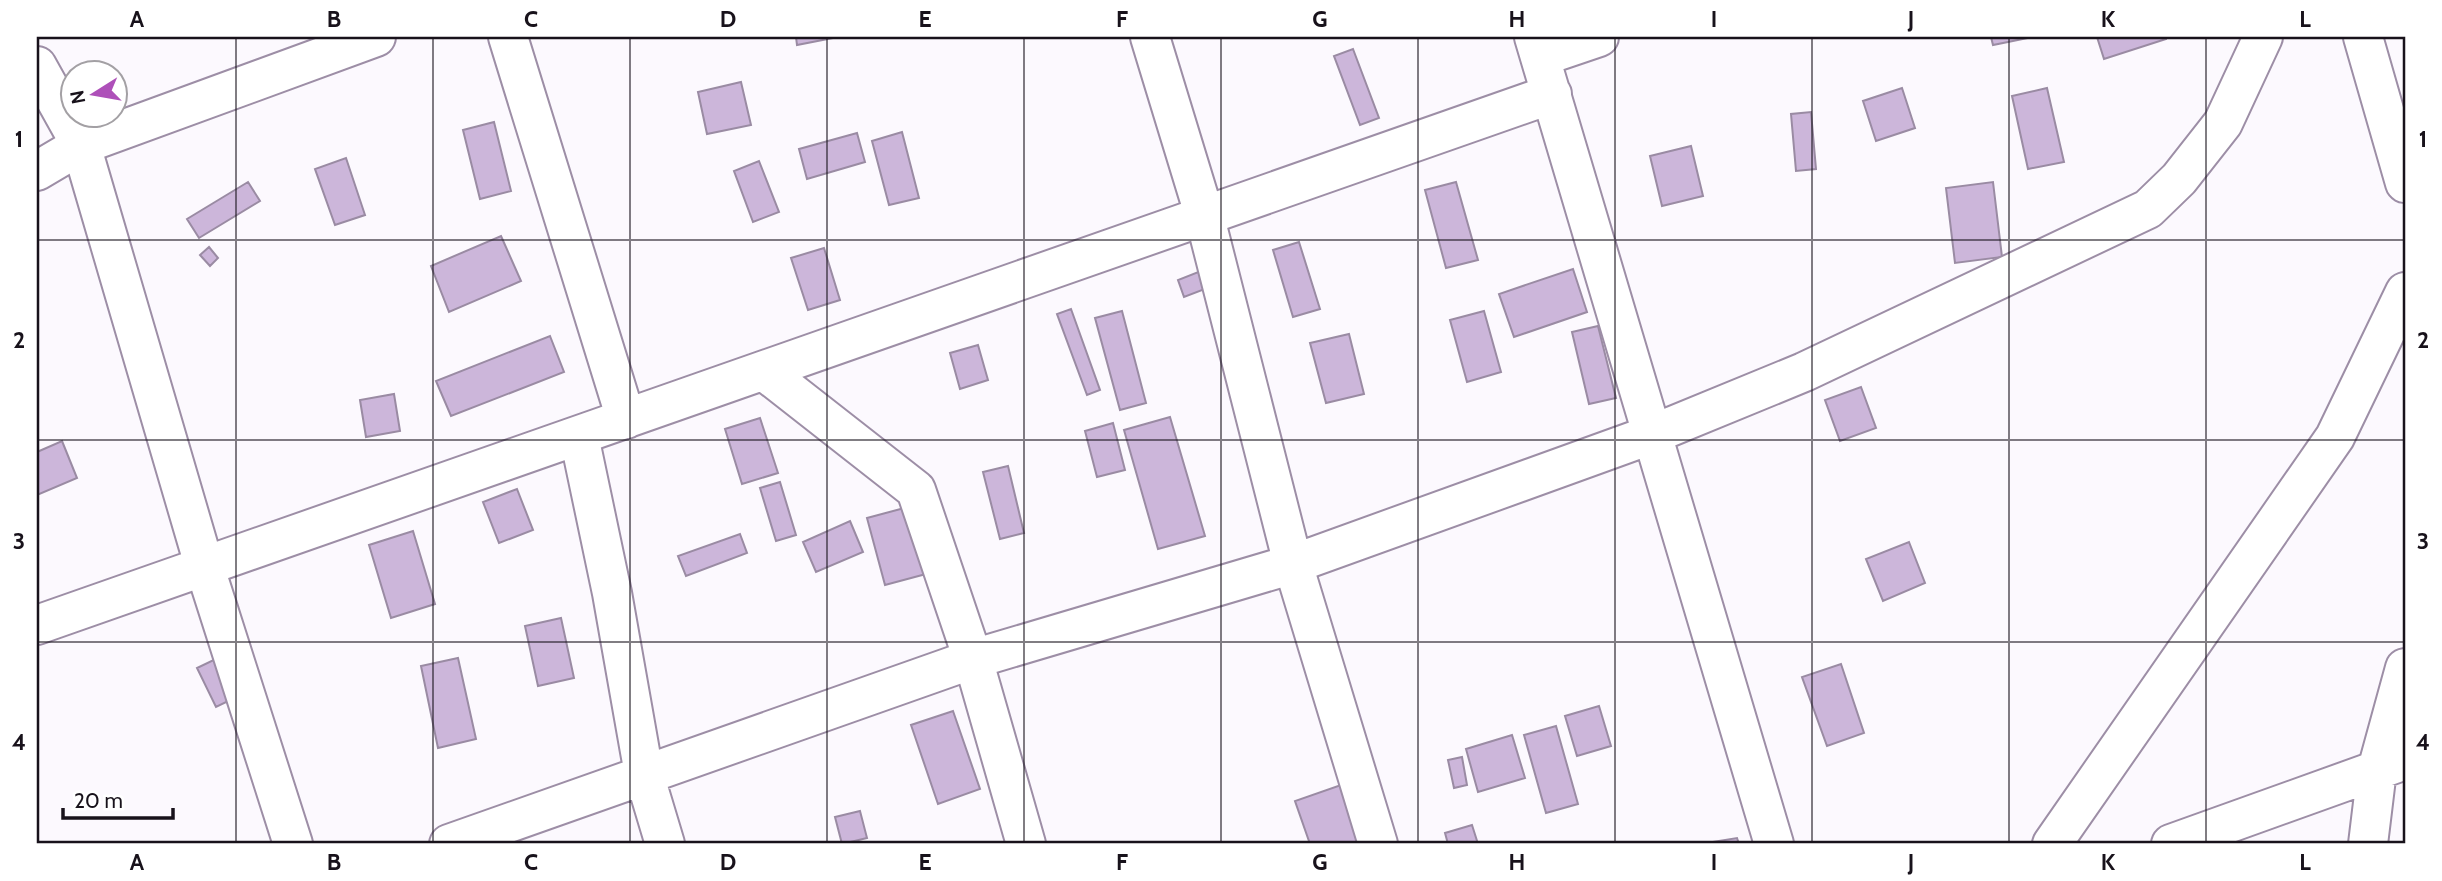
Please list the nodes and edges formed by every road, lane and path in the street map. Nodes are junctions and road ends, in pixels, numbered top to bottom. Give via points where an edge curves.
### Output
1 (376, 37) edge
2 (508, 37) edge
3 (1150, 37) edge
4 (1599, 37) edge
5 (2263, 37) edge
6 (2362, 37) edge
7 (1537, 47) edge
8 (37, 66) edge
9 (1552, 94) junction
10 (2398, 129) edge
11 (81, 145) junction
12 (37, 171) edge
13 (2405, 183) edge
14 (1204, 214) junction
15 (2405, 292) edge
16 (764, 371) junction
17 (626, 419) junction
18 (1653, 434) junction
19 (579, 436) junction
20 (1293, 564) junction
21 (204, 565) junction
22 (37, 625) edge
23 (973, 659) junction
24 (2405, 668) edge
25 (2391, 765) edge
26 (644, 774) junction
27 (293, 844) edge
28 (449, 844) edge
29 (665, 844) edge
30 (1026, 844) edge
31 (1378, 844) edge
32 (1774, 844) edge
33 (2052, 844) edge
34 (2171, 844) edge
35 (2368, 844) edge

1 - 11 street
2 - 17 street
3 - 14 street
4 - 7 street
5 - 18 street via 2223,123 2179,179 2148,209 1804,372
6 - 10 street
7 - 9 street
8 - 11 street
9 - 14 street
9 - 18 street
10 - 13 street
11 - 12 street
11 - 21 street
14 - 16 street
14 - 20 street
15 - 33 street via 2335,437
16 - 17 street
16 - 23 street via 916,490
17 - 19 street
18 - 20 street
18 - 32 street
19 - 21 street
19 - 26 street
20 - 23 street
20 - 31 street
21 - 22 street
21 - 27 street
23 - 26 street
23 - 30 street
24 - 25 street
25 - 34 street
25 - 35 street
26 - 28 street
26 - 29 street

